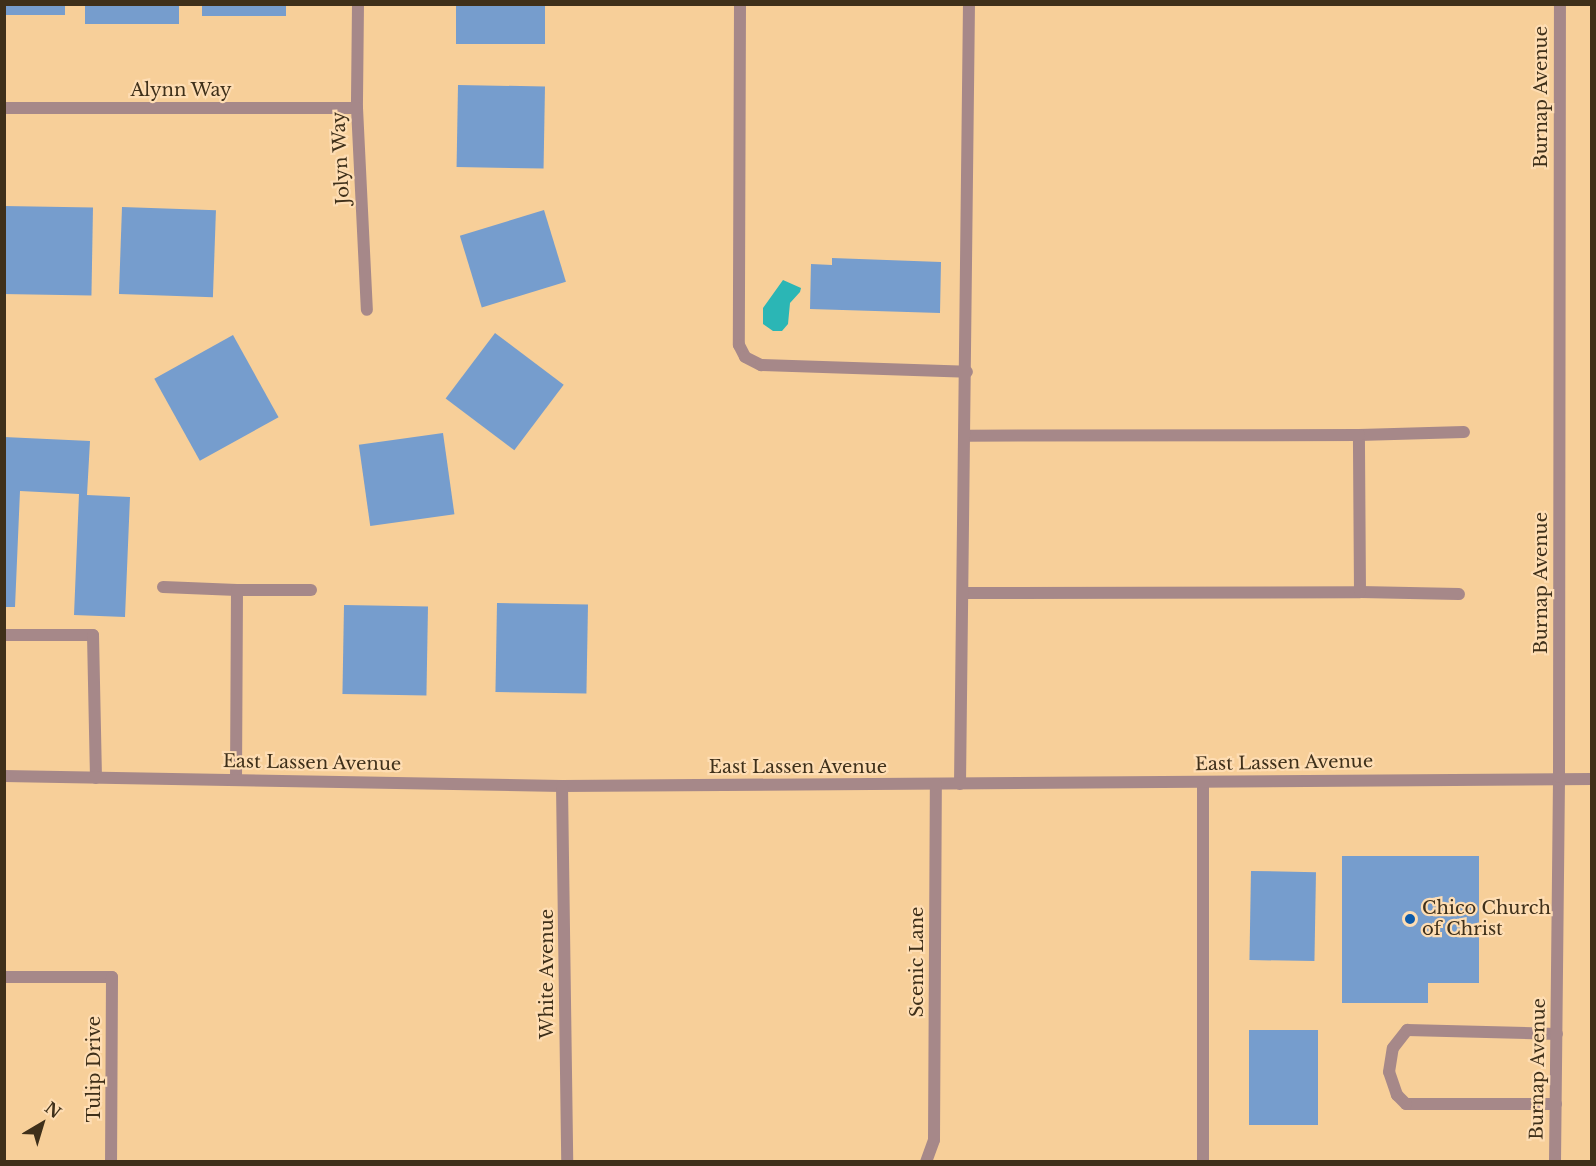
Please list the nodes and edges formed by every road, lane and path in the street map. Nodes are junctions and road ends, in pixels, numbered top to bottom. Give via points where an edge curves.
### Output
1 (358, 4) edge
2 (740, 4) edge
3 (969, 4) edge
4 (1560, 4) edge
5 (4, 108) edge
6 (357, 108) junction
7 (367, 310) dead end
8 (967, 372) junction
9 (1464, 432) dead end
10 (1359, 435) junction
11 (966, 436) junction
12 (163, 587) dead end
13 (237, 590) junction
14 (311, 590) dead end
15 (1359, 592) junction
16 (964, 593) junction
17 (1459, 594) dead end
18 (4, 635) edge
19 (4, 776) edge
20 (96, 777) junction
21 (1559, 777) junction
22 (1592, 779) edge
23 (236, 780) junction
24 (1203, 782) junction
25 (936, 784) junction
26 (960, 784) junction
27 (562, 786) junction
28 (4, 977) edge
29 (1557, 1034) junction
30 (1556, 1104) junction
31 (111, 1161) edge
32 (567, 1161) edge
33 (926, 1161) edge
34 (1203, 1161) edge
35 (1555, 1161) edge

1 - 6 street, Jolyn Way
2 - 8 street via 739,345 745,357 761,365
3 - 8 street
4 - 21 street, Burnap Avenue
5 - 6 street, Alynn Way
6 - 7 street, Jolyn Way
8 - 11 street
9 - 10 street
10 - 11 street
10 - 15 street
11 - 16 street
12 - 13 street
13 - 14 street
13 - 23 street
15 - 16 street
15 - 17 street
16 - 26 street
18 - 20 street via 93,635
19 - 20 street, East Lassen Avenue
20 - 23 street, East Lassen Avenue
21 - 22 street, East Lassen Avenue
21 - 24 street, East Lassen Avenue
21 - 29 street, Burnap Avenue
23 - 27 street, East Lassen Avenue
24 - 26 street, East Lassen Avenue
24 - 34 street
25 - 26 street, East Lassen Avenue
25 - 27 street, East Lassen Avenue
25 - 33 street, Scenic Lane via 934,1140
27 - 32 street, White Avenue
28 - 31 street, Tulip Drive via 112,977
29 - 30 street, Burnap Avenue
29 - 30 street via 1407,1030 1393,1048 1389,1072 1397,1095 1406,1104
30 - 35 street, Burnap Avenue

